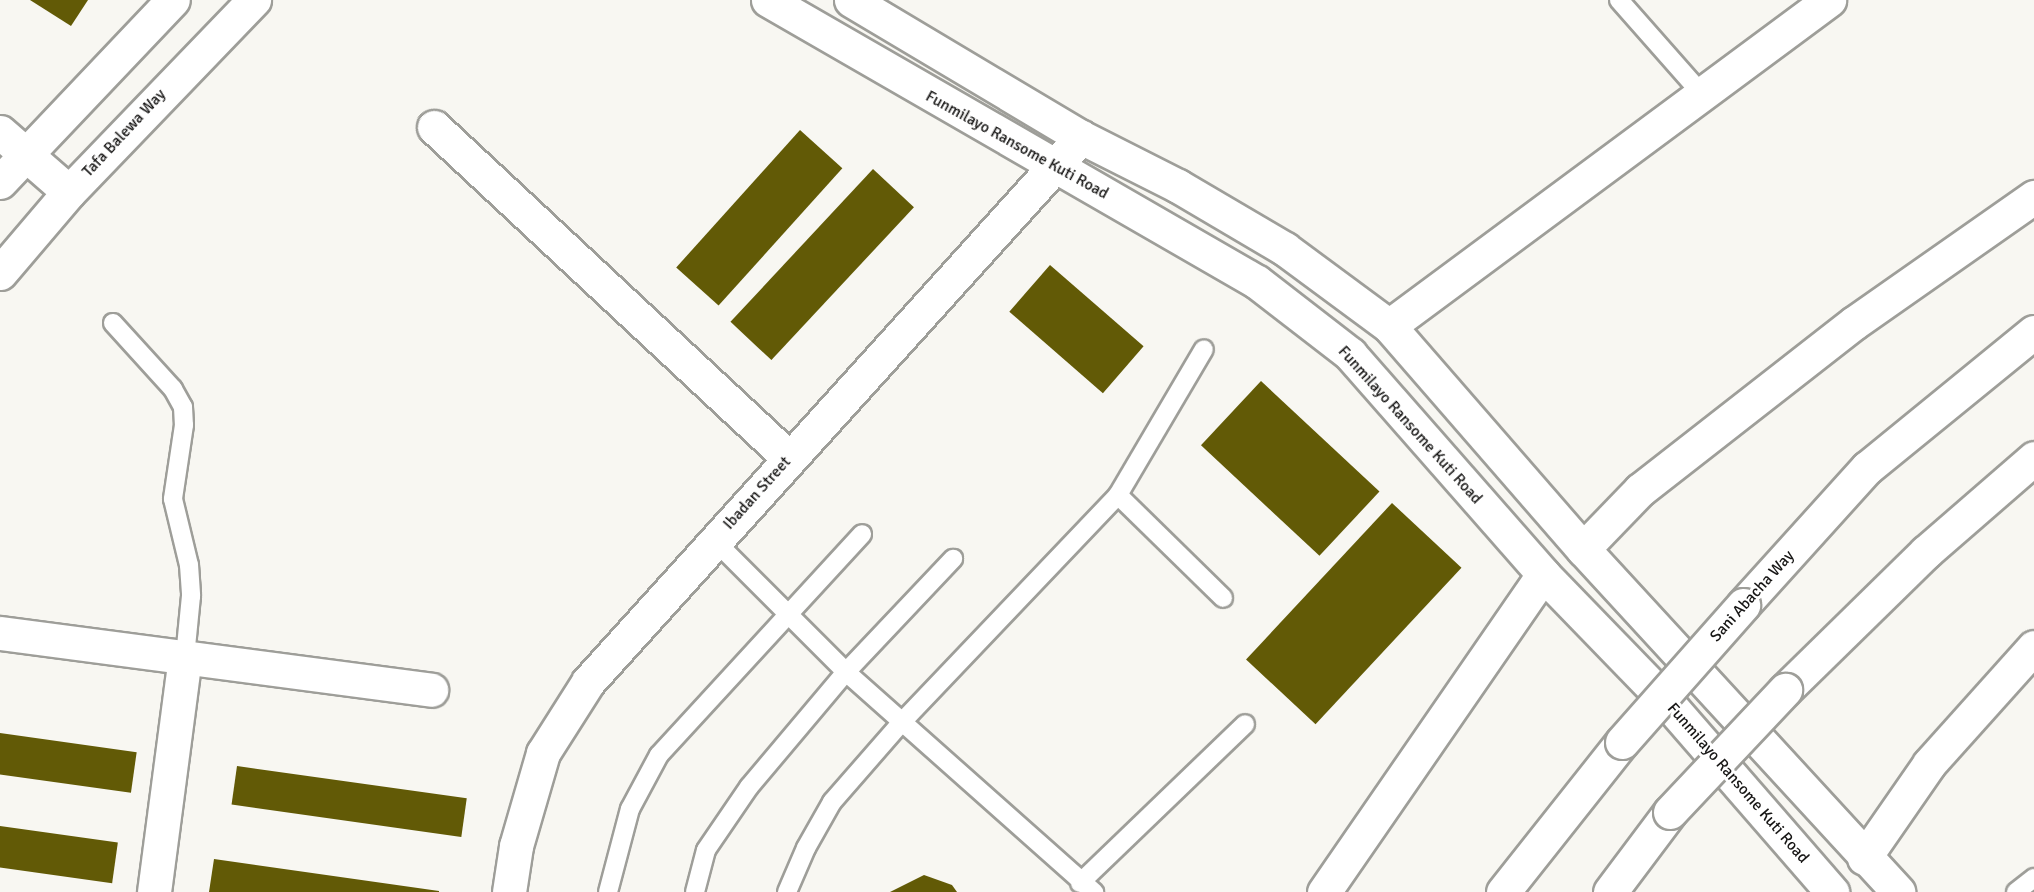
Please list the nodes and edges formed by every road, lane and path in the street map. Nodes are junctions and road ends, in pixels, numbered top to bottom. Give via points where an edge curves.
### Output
1 (173, 0) edge
2 (254, 0) edge
3 (768, 0) edge
4 (851, 0) edge
5 (1619, 0) edge
6 (1829, 0) edge
7 (1701, 93) junction
8 (434, 127) dead end
9 (0, 132) edge
10 (1081, 137) junction
11 (27, 153) junction
12 (1054, 166) junction
13 (0, 183) edge
14 (69, 192) junction
15 (2034, 197) edge
16 (0, 273) edge
17 (112, 324) dead end
18 (1389, 326) junction
19 (2034, 332) edge
20 (1204, 349) dead end
21 (789, 458) junction
22 (2034, 458) edge
23 (1118, 495) junction
24 (862, 534) dead end
25 (714, 540) junction
26 (1583, 549) junction
27 (954, 559) dead end
28 (1543, 574) junction
29 (1223, 597) dead end
30 (786, 613) junction
31 (0, 633) edge
32 (2034, 647) edge
33 (185, 657) junction
34 (846, 672) junction
35 (431, 690) dead end
36 (901, 723) junction
37 (1245, 724) dead end
38 (1864, 858) junction
39 (2034, 878) edge
40 (1087, 887) edge
41 (154, 892) edge
42 (509, 892) edge
43 (608, 892) edge
44 (695, 892) edge
45 (787, 892) edge
46 (1324, 892) edge
47 (1503, 892) edge
48 (1610, 892) edge
49 (1832, 892) edge
50 (1898, 892) edge
51 (2016, 892) edge

1 - 11 main road
2 - 14 main road, Tafa Balewa Way
3 - 12 main road, Funmilayo Ransome Kuti Road
4 - 10 main road
5 - 7 lane
6 - 7 main road
7 - 18 main road
8 - 21 main road
9 - 11 main road
10 - 12 main road, Ibadan Street
10 - 18 main road via 1178,186 1285,249
11 - 13 main road
11 - 14 main road
12 - 21 main road, Ibadan Street
12 - 28 main road, Funmilayo Ransome Kuti Road via 1257,282 1350,354
14 - 16 main road, Tafa Balewa Way
15 - 26 main road via 1854,322 1640,490
17 - 33 lane via 173,389 183,407 173,499 189,565 191,596
18 - 26 main road
19 - 47 main road, Sani Abacha Way, bridge via 1867,468 1622,742
20 - 23 lane
21 - 25 main road, Ibadan Street
22 - 48 main road, bridge via 1926,552 1785,690 1670,812
23 - 29 lane
23 - 36 lane
24 - 30 lane
25 - 30 lane
25 - 42 main road, Ibadan Street via 588,682 543,753 516,846
26 - 38 main road
27 - 34 lane
28 - 46 main road
28 - 49 main road, Funmilayo Ransome Kuti Road via 1667,702
30 - 34 lane
30 - 43 lane via 659,755 630,809
31 - 33 main road
32 - 38 main road via 1929,764
33 - 35 main road
33 - 41 main road
34 - 36 lane
34 - 44 lane via 736,805 706,850
36 - 40 lane
36 - 45 lane via 832,802
37 - 40 lane
38 - 50 main road
39 - 51 lane

